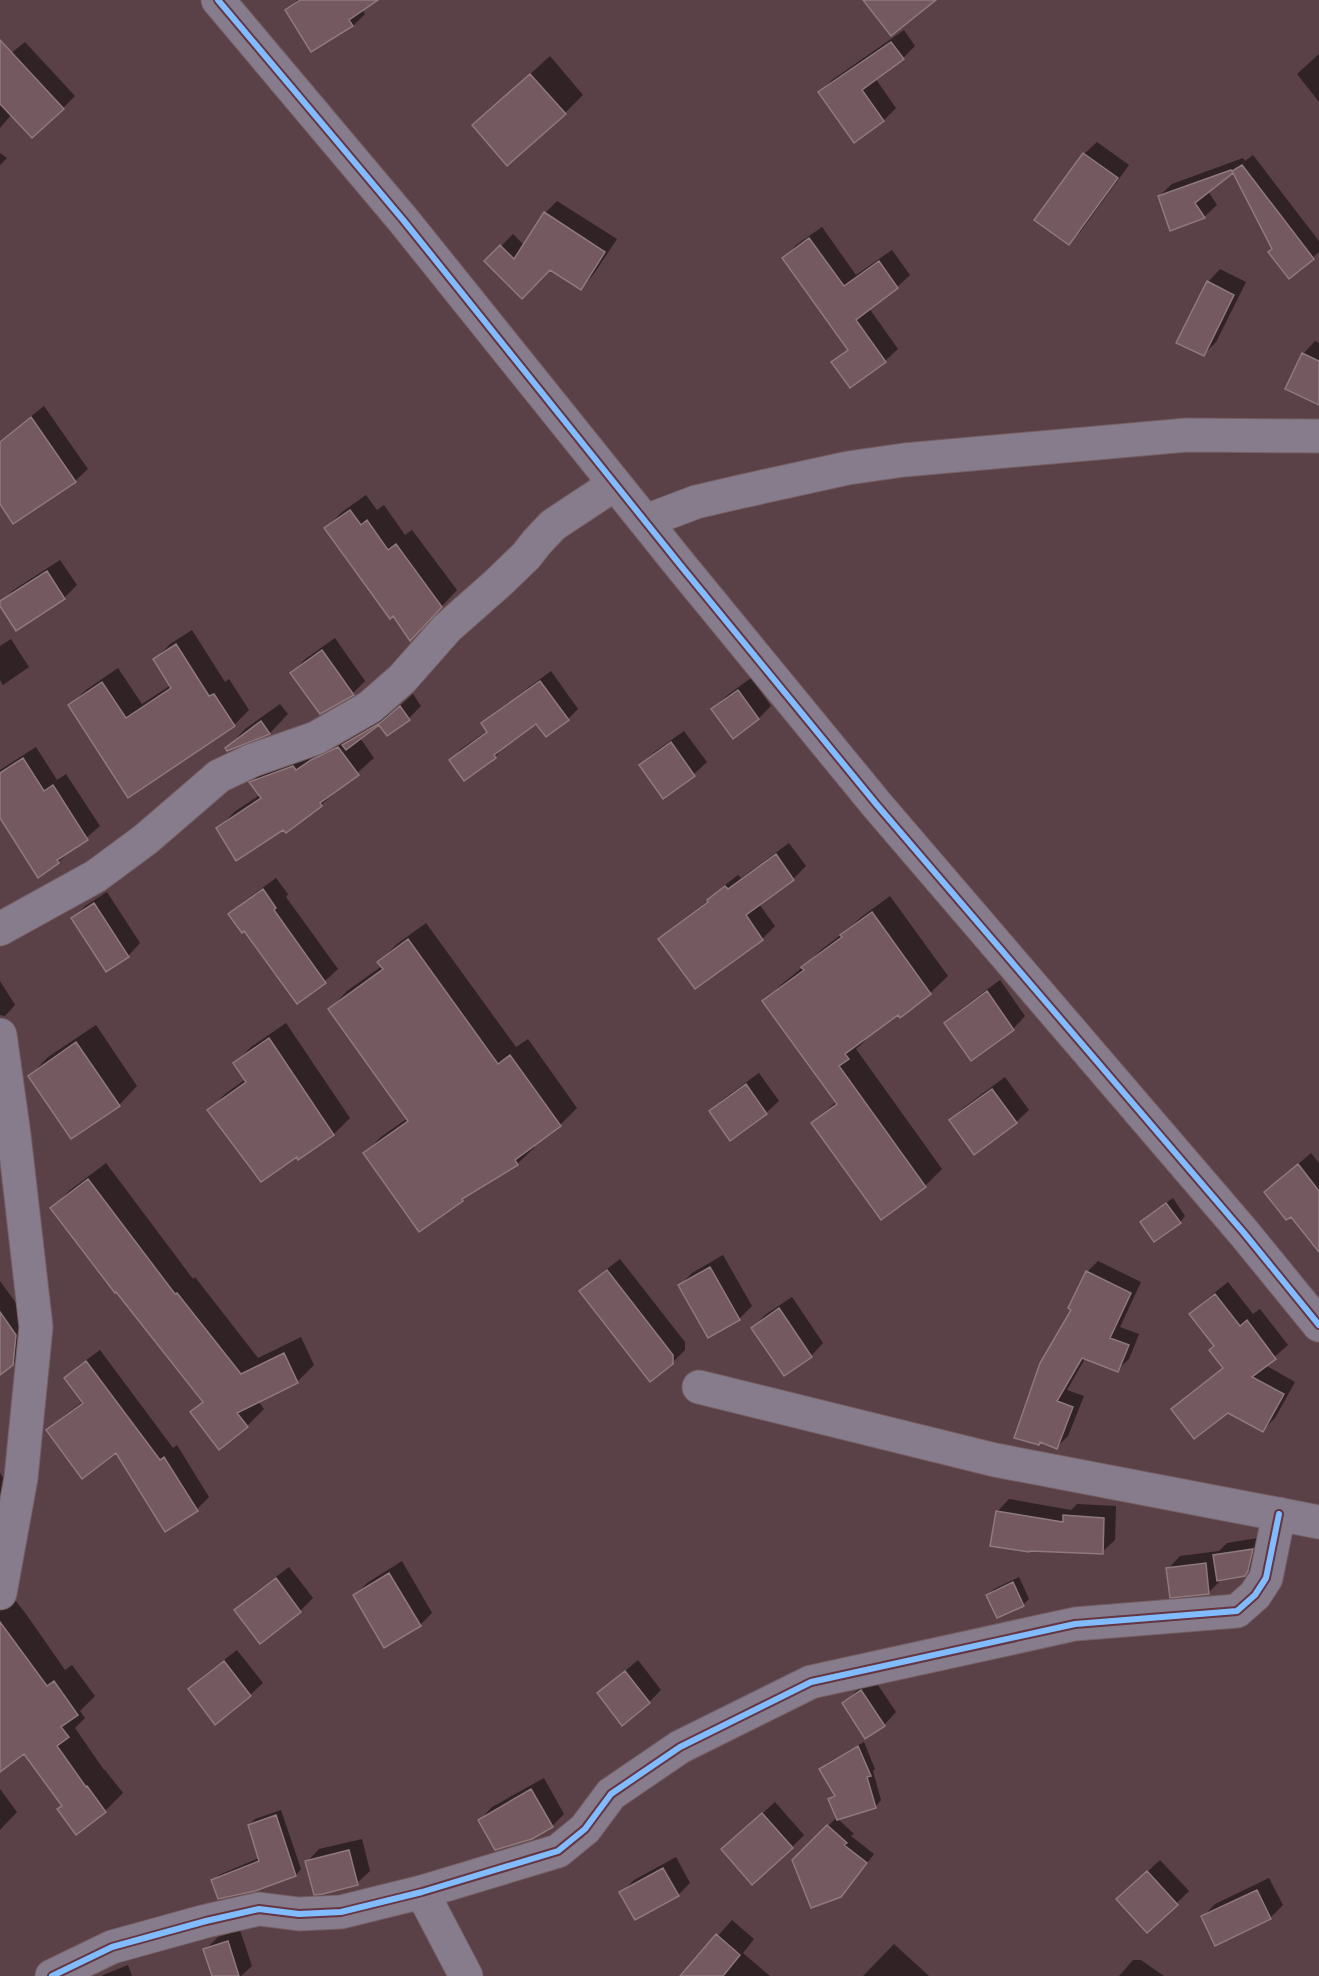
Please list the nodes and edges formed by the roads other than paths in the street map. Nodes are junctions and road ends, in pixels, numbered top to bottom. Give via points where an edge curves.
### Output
1 (218, 0) edge
2 (1319, 436) edge
3 (615, 484) junction
4 (646, 521) junction
5 (0, 929) edge
6 (0, 1035) edge
7 (1319, 1325) edge
8 (699, 1387) dead end
9 (1279, 1514) junction
10 (1319, 1522) edge
11 (0, 1593) edge
12 (422, 1892) junction
13 (52, 1976) edge
14 (466, 1976) edge

1 - 3 street via 404,221
2 - 4 street via 1187,435 904,460 848,468 696,502
3 - 4 street
3 - 5 street via 553,525 370,707 315,738 219,776 96,876
4 - 7 street via 877,805
6 - 11 street via 36,1327 21,1478
8 - 9 street via 995,1460
9 - 10 street
9 - 12 street via 1266,1578 1238,1611 1075,1624 811,1682 680,1747 611,1794 585,1829 558,1851
12 - 13 street via 341,1912 299,1914 259,1909 112,1947
12 - 14 street

